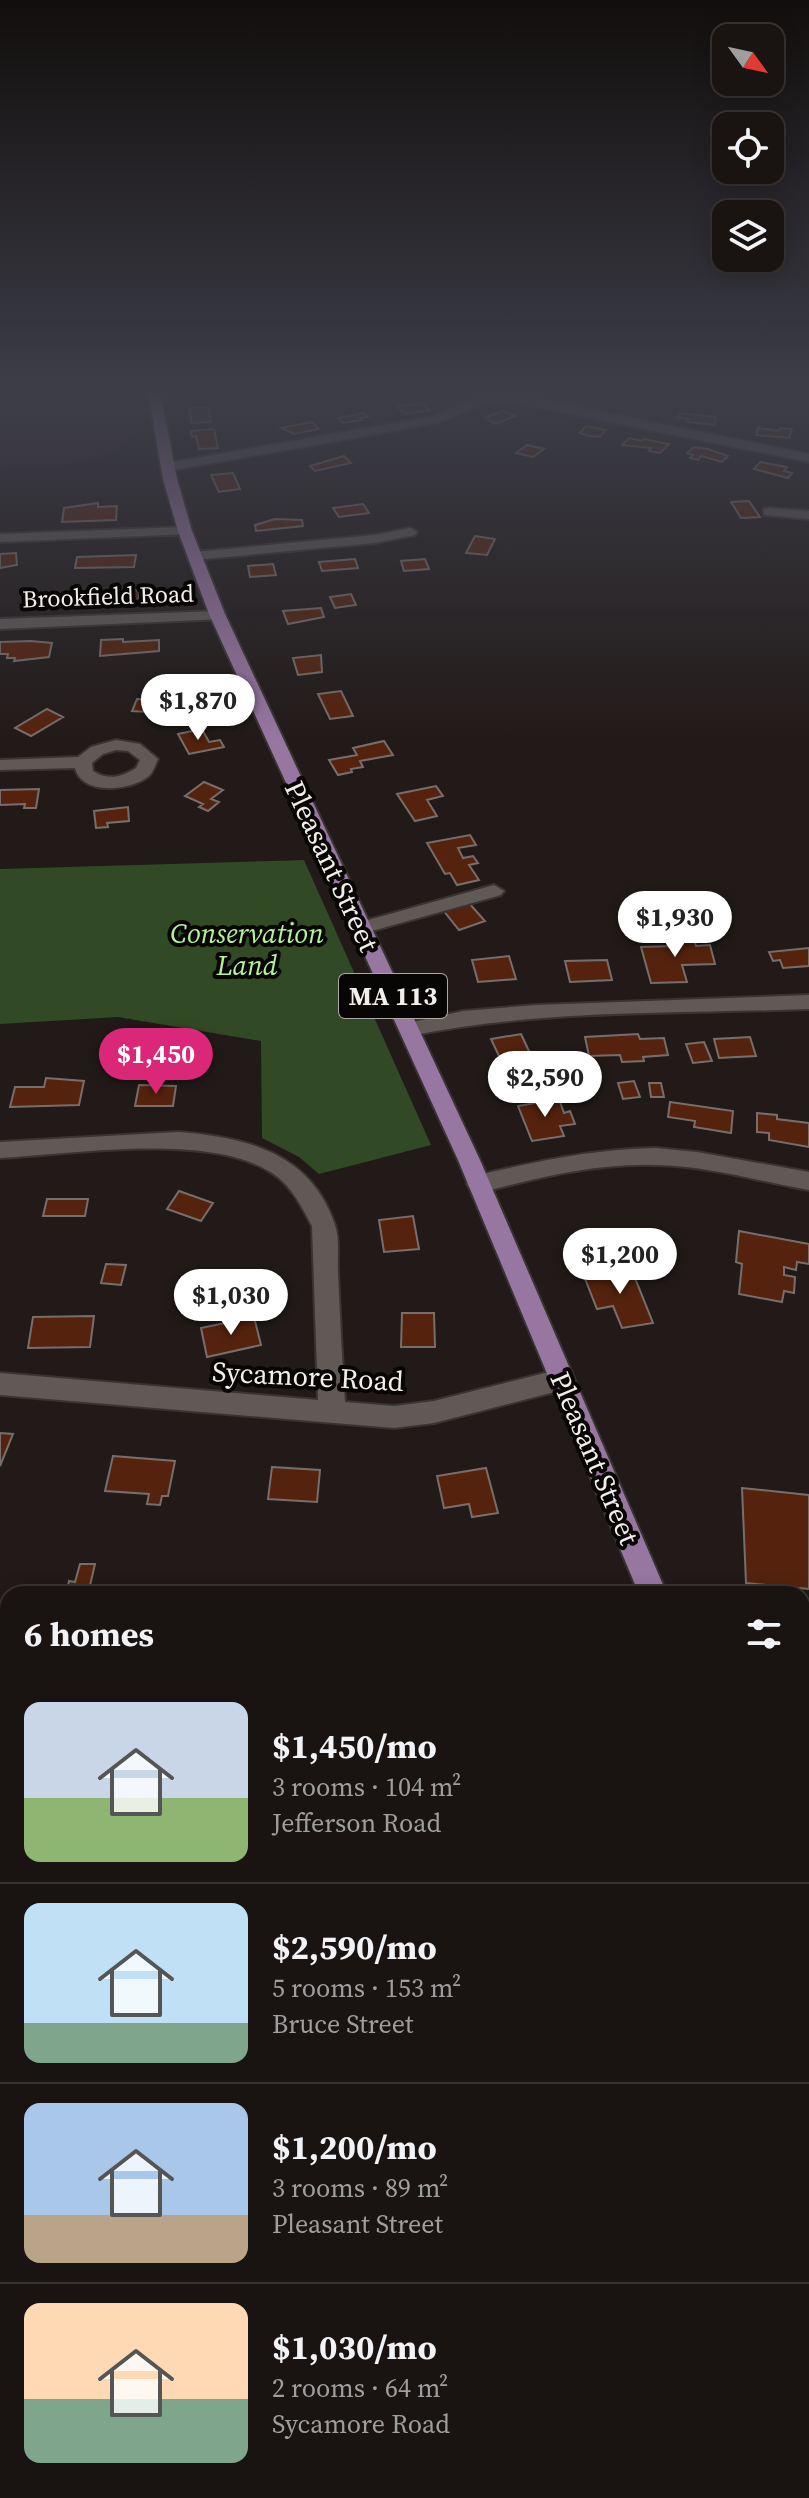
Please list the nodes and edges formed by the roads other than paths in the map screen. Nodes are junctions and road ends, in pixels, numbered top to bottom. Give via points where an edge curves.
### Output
1 (179, 509) edge
2 (769, 512) dead end
3 (809, 515) edge
4 (185, 531) junction
5 (410, 532) dead end
6 (0, 538) edge
7 (194, 556) junction
8 (218, 616) junction
9 (0, 624) edge
10 (83, 762) dead end
11 (0, 765) edge
12 (494, 891) dead end
13 (361, 928) junction
14 (809, 1002) edge
15 (410, 1029) junction
16 (0, 1150) edge
17 (809, 1181) edge
18 (479, 1184) junction
19 (561, 1380) junction
20 (0, 1384) edge
21 (332, 1413) junction
22 (650, 1586) edge

1 - 4 main road, Pleasant Street / MA 113
2 - 3 street
4 - 6 street
4 - 7 main road, Pleasant Street / MA 113
5 - 7 street
7 - 8 main road, Pleasant Street / MA 113
8 - 9 street, Brookfield Road
8 - 13 main road, Pleasant Street / MA 113
10 - 11 street
12 - 13 street
13 - 15 main road, Pleasant Street / MA 113
14 - 15 street via 536,1012
15 - 18 main road, Pleasant Street / MA 113
16 - 21 street via 178,1140 251,1151 283,1168 308,1195 324,1226
17 - 18 street via 681,1158 634,1158 587,1161
18 - 19 main road, Pleasant Street / MA 113
19 - 21 street, Sycamore Road via 434,1412 394,1417
19 - 22 main road, Pleasant Street / MA 113
20 - 21 street, Sycamore Road

